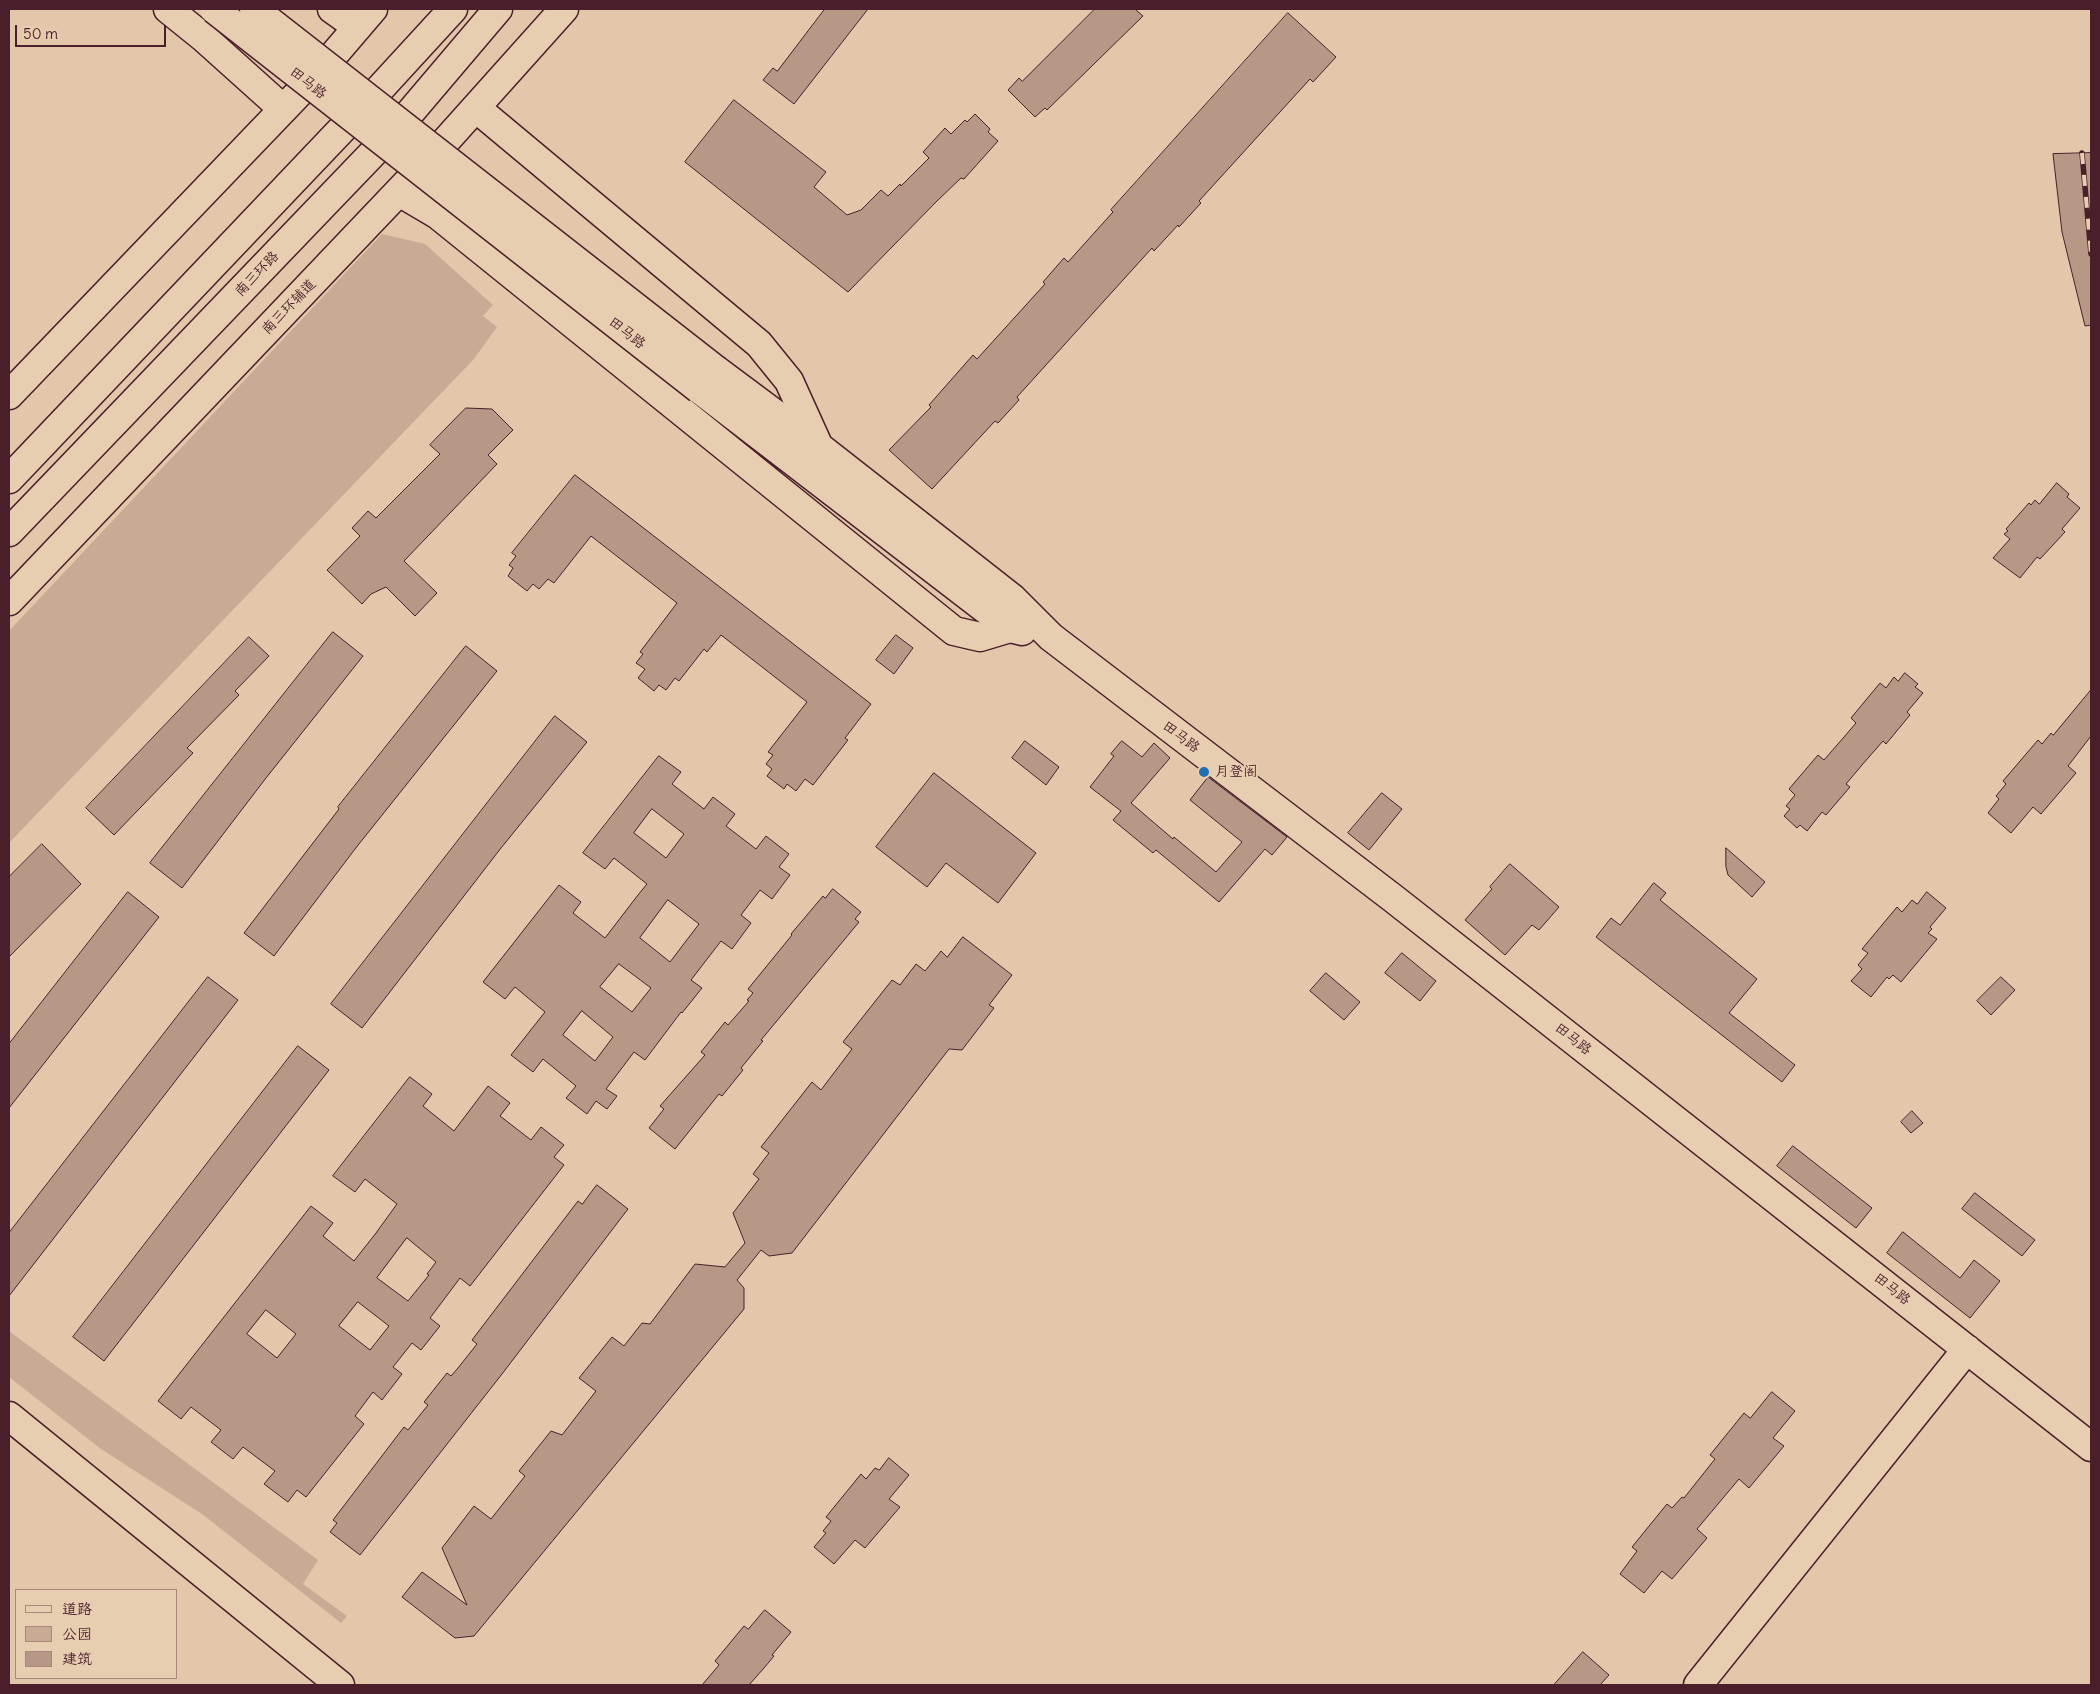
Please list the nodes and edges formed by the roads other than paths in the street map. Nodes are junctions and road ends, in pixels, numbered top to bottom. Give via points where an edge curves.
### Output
1 (168, 9) edge
2 (214, 9) edge
3 (254, 9) edge
4 (332, 9) edge
5 (453, 9) edge
6 (498, 9) edge
7 (564, 9) edge
8 (365, 18) edge
9 (476, 108) junction
10 (283, 110) junction
11 (399, 192) junction
12 (707, 379) junction
13 (9, 394) edge
14 (818, 446) junction
15 (9, 479) edge
16 (9, 532) edge
17 (9, 601) edge
18 (1010, 628) junction
19 (1051, 637) junction
20 (1967, 1348) junction
21 (9, 1416) edge
22 (2091, 1447) edge
23 (340, 1685) edge
24 (1698, 1685) edge

1 - 10 main road
2 - 12 main road, 田马路, bridge
3 - 12 main road, 田马路, bridge
4 - 8 main road
5 - 15 main road
6 - 16 main road, 南三环路 via 397,128
7 - 9 main road, 南三环辅道
8 - 10 main road
9 - 11 main road, 南三环辅道
9 - 14 main road via 759,344 789,381
10 - 13 main road
11 - 17 main road, 南三环辅道
11 - 18 main road via 438,215 954,631 980,637
12 - 14 main road, 田马路
12 - 18 main road, 田马路
14 - 19 main road, 田马路 via 1012,598
18 - 19 main road, 田马路
19 - 20 main road, 田马路 via 1394,899
20 - 22 main road, 田马路
20 - 24 main road
21 - 23 main road

